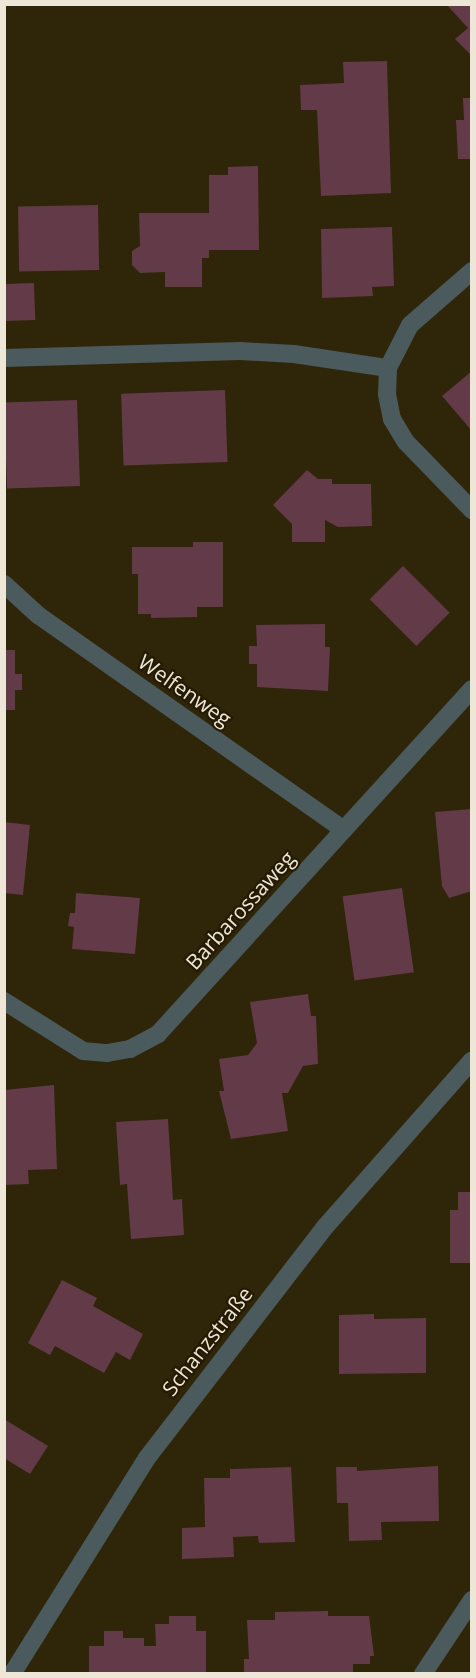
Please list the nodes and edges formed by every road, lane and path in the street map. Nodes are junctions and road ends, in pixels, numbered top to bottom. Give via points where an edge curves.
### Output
1 (471, 271) edge
2 (4, 358) edge
3 (388, 368) junction
4 (471, 510) edge
5 (4, 585) edge
6 (471, 689) edge
7 (343, 830) junction
8 (4, 1001) edge
9 (471, 1060) edge
10 (471, 1600) edge
11 (12, 1674) edge
12 (423, 1674) edge

1 - 3 street via 410,325
2 - 3 street via 240,351 294,354
3 - 4 street via 387,394 392,419 405,442
5 - 7 street, Welfenweg via 38,615
6 - 7 street, Barbarossaweg
7 - 8 street, Barbarossaweg via 158,1034 130,1049 107,1053 83,1051
9 - 11 street, Schanzstraße via 325,1227 154,1449
10 - 12 street

